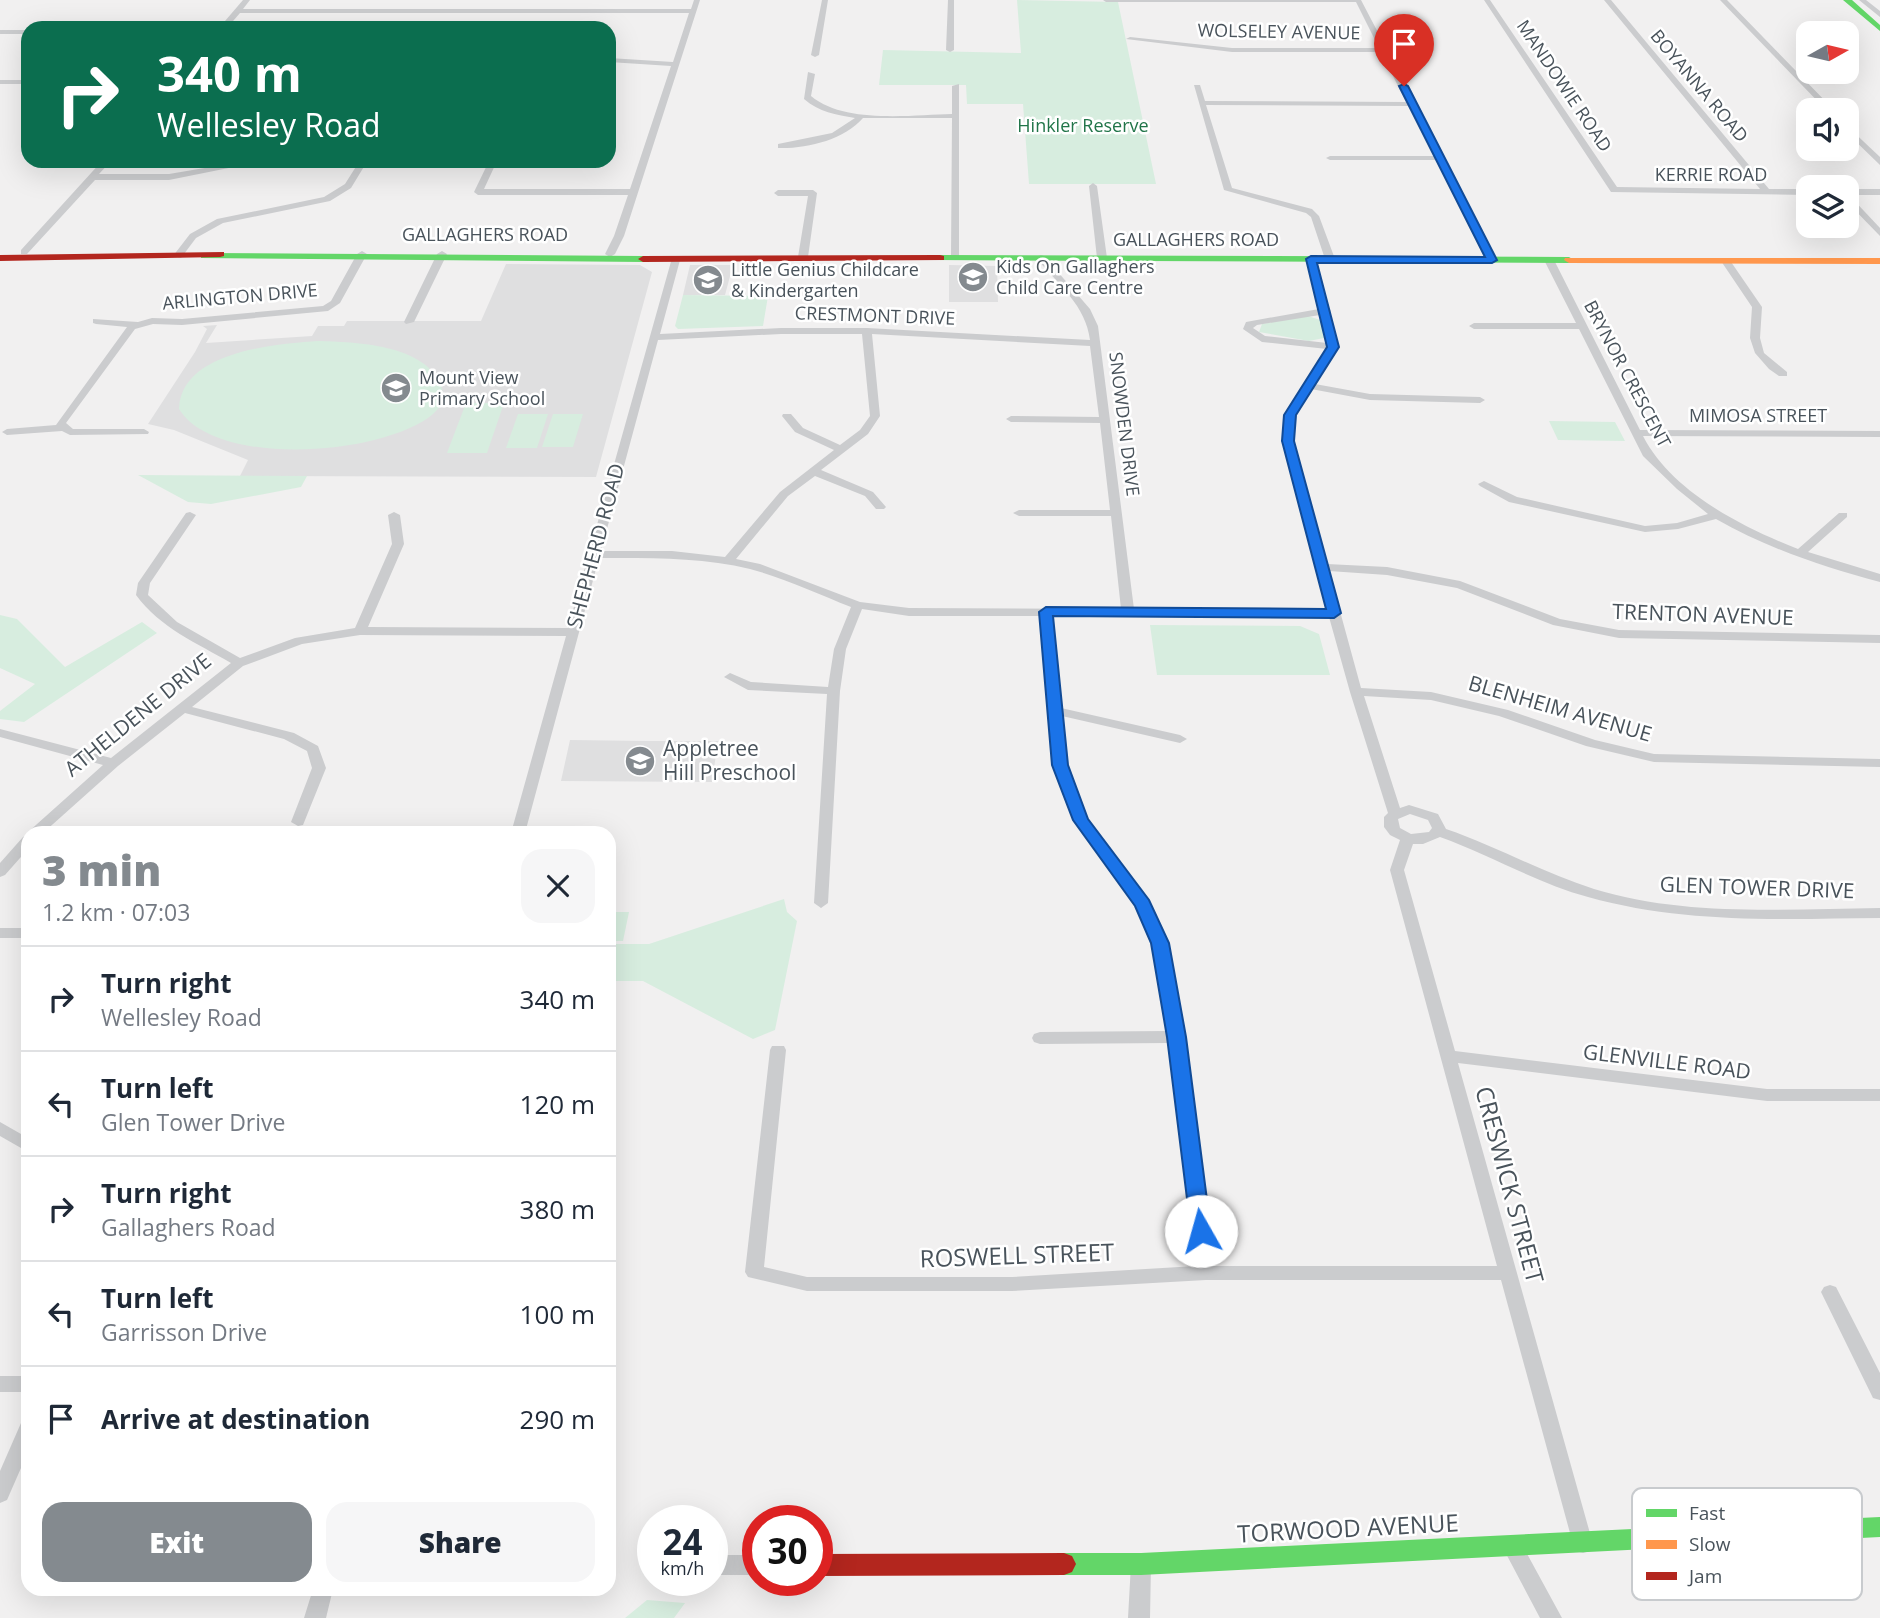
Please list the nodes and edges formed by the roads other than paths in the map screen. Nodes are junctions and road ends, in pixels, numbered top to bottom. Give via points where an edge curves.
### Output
1 (247, 0) edge
2 (572, 0) edge
3 (697, 0) edge
4 (825, 0) edge
5 (951, 0) edge
6 (1106, 0) edge
7 (1358, 0) edge
8 (1487, 0) edge
9 (1608, 0) edge
10 (1723, 0) edge
11 (1847, 0) edge
12 (1862, 0) edge
13 (238, 11) junction
14 (693, 11) junction
15 (566, 12) junction
16 (1880, 15) edge
17 (229, 21) edge
18 (1880, 29) edge
19 (0, 32) edge
20 (21, 32) edge
21 (1130, 39) dead end
22 (950, 50) dead end
23 (1385, 50) junction
24 (815, 55) dead end
25 (616, 60) edge
26 (676, 64) junction
27 (811, 74) dead end
28 (0, 82) edge
29 (21, 82) edge
30 (956, 86) dead end
31 (1197, 87) dead end
32 (1818, 98) edge
33 (1202, 103) junction
34 (1412, 104) junction
35 (861, 116) junction
36 (956, 116) junction
37 (1859, 140) edge
38 (780, 146) dead end
39 (1331, 158) dead end
40 (1440, 158) junction
41 (1880, 162) edge
42 (101, 168) edge
43 (220, 168) edge
44 (359, 168) edge
45 (490, 168) edge
46 (93, 177) junction
47 (1093, 186) dead end
48 (1614, 190) joint
49 (1766, 191) junction
50 (633, 192) junction
51 (1796, 192) edge
52 (1880, 192) edge
53 (778, 193) dead end
54 (1859, 193) edge
55 (1859, 209) edge
56 (1880, 233) edge
57 (614, 254) junction
58 (10, 256) edge
59 (161, 256) junction
60 (361, 256) junction
61 (441, 256) junction
62 (676, 257) junction
63 (803, 257) junction
64 (956, 258) junction
65 (1041, 258) junction
66 (1102, 258) junction
67 (1311, 259) junction
68 (1331, 259) junction
69 (1492, 260) junction
70 (1549, 260) junction
71 (1726, 261) junction
72 (1880, 262) edge
73 (1326, 312) junction
74 (96, 321) dead end
75 (409, 321) dead end
76 (138, 325) junction
77 (1474, 326) dead end
78 (1581, 326) junction
79 (867, 331) junction
80 (653, 337) junction
81 (1096, 343) junction
82 (1333, 347) junction
83 (1783, 374) dead end
84 (1311, 386) junction
85 (1480, 400) dead end
86 (787, 416) dead end
87 (1011, 419) dead end
88 (1105, 419) junction
89 (62, 428) junction
90 (7, 432) dead end
91 (144, 432) dead end
92 (1637, 433) junction
93 (1880, 435) edge
94 (840, 449) junction
95 (813, 471) junction
96 (1484, 484) dead end
97 (880, 506) dead end
98 (1019, 513) dead end
99 (1117, 513) junction
100 (190, 514) dead end
101 (394, 515) dead end
102 (1717, 515) junction
103 (1843, 515) dead end
104 (1802, 551) junction
105 (594, 554) junction
106 (728, 561) junction
107 (1323, 567) junction
108 (1880, 578) edge
109 (859, 604) junction
110 (1046, 612) junction
111 (1128, 612) junction
112 (1334, 613) junction
113 (360, 631) junction
114 (573, 632) junction
115 (1880, 639) edge
116 (239, 663) junction
117 (730, 677) dead end
118 (834, 691) junction
119 (1356, 692) junction
120 (182, 708) junction
121 (1056, 711) junction
122 (0, 733) edge
123 (1180, 739) dead end
124 (1880, 762) edge
125 (113, 763) junction
126 (1395, 813) junction
127 (298, 822) dead end
128 (42, 826) edge
129 (521, 826) edge
130 (1438, 831) junction
131 (1408, 838) junction
132 (21, 847) edge
133 (0, 872) edge
134 (821, 902) dead end
135 (1880, 913) edge
136 (0, 933) edge
137 (21, 933) edge
138 (1177, 1037) junction
139 (1040, 1038) dead end
140 (778, 1050) dead end
141 (1449, 1056) junction
142 (1880, 1095) edge
143 (0, 1128) edge
144 (21, 1142) edge
145 (1206, 1273) junction
146 (1506, 1273) junction
147 (1830, 1292) dead end
148 (0, 1384) edge
149 (21, 1384) edge
150 (1880, 1392) edge
151 (21, 1445) edge
152 (0, 1494) edge
153 (1880, 1527) edge
154 (1862, 1528) edge
155 (1632, 1541) edge
156 (1583, 1544) junction
157 (1513, 1548) junction
158 (1141, 1564) junction
159 (833, 1565) edge
160 (321, 1596) edge
161 (315, 1618) edge
162 (1139, 1618) edge
163 (1551, 1618) edge

1 - 13 street
2 - 15 street
3 - 14 street
4 - 24 street
5 - 22 street
6 - 7 street
7 - 23 street
8 - 48 street, MANDOWIE ROAD
9 - 49 street, BOYANNA ROAD
10 - 32 street
11 - 18 street
12 - 16 street
13 - 15 street
13 - 17 street
14 - 15 street
14 - 26 street
19 - 20 street
21 - 23 street, WOLSELEY AVENUE via 1231,50
23 - 34 street
25 - 26 street
26 - 50 street
27 - 35 street via 807,97 813,106
28 - 29 street
30 - 36 street
31 - 33 street
33 - 34 street
33 - 68 street via 1228,190 1309,211
34 - 40 street
35 - 36 street
35 - 38 street via 853,127 822,139
36 - 64 street
37 - 41 street
39 - 40 street
40 - 69 street
42 - 46 street
43 - 46 street via 169,177
44 - 59 street via 341,192 327,199 220,221
45 - 50 street via 478,192
46 - 58 street via 43,235
47 - 66 street
48 - 49 street, KERRIE ROAD
49 - 51 street, KERRIE ROAD
50 - 57 street
52 - 54 street
53 - 63 street via 813,193
55 - 56 street
57 - 61 street, GALLAGHERS ROAD
57 - 62 street, GALLAGHERS ROAD
58 - 59 street, GALLAGHERS ROAD
59 - 60 street, GALLAGHERS ROAD
60 - 61 street, GALLAGHERS ROAD
60 - 76 street, ARLINGTON DRIVE via 335,303 325,309
61 - 62 street, GALLAGHERS ROAD
61 - 75 street
62 - 63 street, GALLAGHERS ROAD
62 - 80 street, SHEPHERD ROAD
63 - 64 street, GALLAGHERS ROAD
64 - 65 street, GALLAGHERS ROAD
65 - 66 street, GALLAGHERS ROAD
65 - 81 street, SNOWDEN DRIVE via 1087,311
66 - 67 street, GALLAGHERS ROAD
67 - 68 street, GALLAGHERS ROAD
67 - 73 street
68 - 69 street, GALLAGHERS ROAD
69 - 70 street, GALLAGHERS ROAD
70 - 71 street, GALLAGHERS ROAD
70 - 78 street, BRYNOR CRESCENT
71 - 72 street, GALLAGHERS ROAD
71 - 83 street via 1757,307 1753,340 1764,363
73 - 82 street
73 - 82 street via 1257,322 1248,324 1248,329 1262,339
74 - 76 street, ARLINGTON DRIVE
76 - 89 street, ARLINGTON DRIVE via 60,424
77 - 78 street
78 - 92 street, BRYNOR CRESCENT
79 - 80 street, CRESTMONT DRIVE
79 - 81 street, CRESTMONT DRIVE
79 - 94 street via 875,416 864,432
80 - 105 street, SHEPHERD ROAD
81 - 88 street, SNOWDEN DRIVE
82 - 84 street
84 - 85 street via 1370,397
84 - 107 street via 1290,415 1288,441
86 - 94 street via 799,430
87 - 88 street
88 - 99 street, SNOWDEN DRIVE
89 - 90 street
89 - 91 street via 70,432
92 - 93 street, MIMOSA STREET
92 - 102 street, BRYNOR CRESCENT via 1647,454
94 - 95 street
95 - 97 street via 869,494
95 - 106 street via 784,494
96 - 102 street via 1513,500 1645,529
98 - 99 street
99 - 111 street, SNOWDEN DRIVE
100 - 116 street via 144,583 142,596 149,607
101 - 113 street via 398,544
102 - 104 street, BRYNOR CRESCENT
103 - 104 street
104 - 108 street, BRYNOR CRESCENT
105 - 106 street
105 - 114 street, SHEPHERD ROAD
106 - 109 street
107 - 112 street
107 - 115 street, TRENTON AVENUE via 1387,571 1460,585 1557,622 1619,634
109 - 110 street via 909,612
109 - 118 street via 841,649
110 - 111 street
110 - 121 street
111 - 112 street
112 - 119 street
113 - 114 street, ATHELDENE DRIVE
113 - 116 street, ATHELDENE DRIVE via 299,641
114 - 129 street, SHEPHERD ROAD
116 - 120 street, ATHELDENE DRIVE
117 - 118 street via 748,686
118 - 134 street
119 - 124 street, BLENHEIM AVENUE via 1431,696 1654,758
119 - 126 street
120 - 125 street, ATHELDENE DRIVE
120 - 127 street via 289,736 313,749 319,768
121 - 123 street
121 - 138 street via 1060,765 1081,820 1143,904 1160,943
122 - 125 street
125 - 128 street, ATHELDENE DRIVE
126 - 130 street via 1409,809 1427,813 1437,822
126 - 131 street via 1391,827
130 - 131 street via 1429,838
130 - 135 street, GLEN TOWER DRIVE via 1482,845 1531,873 1661,908
131 - 141 street, CRESWICK STREET via 1397,870
132 - 133 street
136 - 137 street
138 - 139 street
138 - 145 street
140 - 145 street, ROSWELL STREET via 754,1272 807,1284 1012,1284
141 - 142 street, GLENVILLE ROAD via 1767,1095
141 - 146 street, CRESWICK STREET
143 - 144 street
145 - 146 street, ROSWELL STREET
146 - 156 street, CRESWICK STREET
147 - 150 street
148 - 149 street
151 - 152 street
153 - 154 street, TORWOOD AVENUE
155 - 156 street, TORWOOD AVENUE
156 - 157 street, TORWOOD AVENUE
157 - 158 street, TORWOOD AVENUE
157 - 163 street
158 - 159 street, TORWOOD AVENUE
158 - 162 street
160 - 161 street

